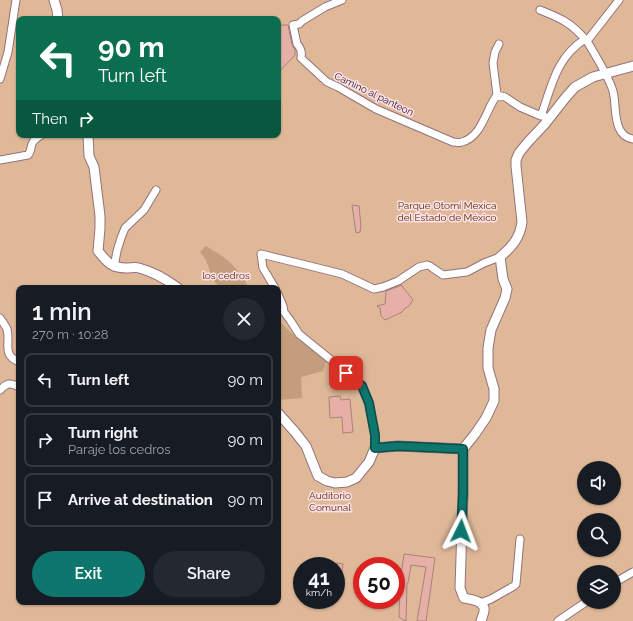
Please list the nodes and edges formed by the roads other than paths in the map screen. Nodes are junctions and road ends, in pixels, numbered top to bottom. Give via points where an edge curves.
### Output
1 (16, 0) edge
2 (54, 0) edge
3 (342, 0) edge
4 (619, 0) edge
5 (540, 10) dead end
6 (57, 16) edge
7 (586, 40) junction
8 (499, 44) dead end
9 (633, 66) edge
10 (605, 74) junction
11 (0, 78) edge
12 (497, 95) junction
13 (553, 115) junction
14 (540, 116) junction
15 (38, 138) edge
16 (88, 138) edge
17 (633, 139) edge
18 (0, 160) edge
19 (156, 190) dead end
20 (500, 257) junction
21 (114, 267) junction
22 (174, 285) edge
23 (272, 285) edge
24 (281, 301) edge
25 (0, 318) edge
26 (16, 360) edge
27 (16, 385) edge
28 (0, 390) edge
29 (281, 416) edge
30 (375, 448) junction
31 (463, 449) junction
32 (520, 539) dead end
33 (633, 572) edge
34 (621, 579) edge
35 (481, 603) junction
36 (577, 608) edge
37 (481, 621) edge
38 (558, 621) edge

1 - 11 street via 8,52
2 - 6 main road
3 - 12 street, Camino al panteon via 293,26 302,53 301,58 326,82 376,109 453,142 462,143 475,135
4 - 7 street
5 - 7 street via 566,22
7 - 10 street
7 - 14 street via 569,52 558,69
8 - 12 street via 493,63
9 - 10 main road
10 - 13 main road via 593,76 575,87
10 - 17 street via 613,91 619,128 624,136
12 - 14 street
13 - 14 street
13 - 20 main road via 528,142 516,160 521,230 509,250
15 - 18 street via 33,142 28,155
16 - 21 main road via 100,216 98,251
19 - 21 street via 144,210 125,228 120,238
20 - 23 street via 467,272 444,275 427,265 419,267 398,281 374,289 342,274 262,254 263,268
20 - 31 main road via 507,289 491,330 488,348 488,368 494,389 494,401 486,418
21 - 22 main road via 136,268 150,272
24 - 30 street via 284,312 299,334 362,386 369,403
25 - 26 street via 7,329 9,354
27 - 28 street via 9,384
29 - 30 main road via 306,446 318,476 328,481 347,482 356,478 369,462
30 - 31 main road via 398,446
31 - 35 main road via 460,588 464,598
32 - 35 street via 516,584
33 - 34 street
35 - 37 main road via 484,609
36 - 38 street

